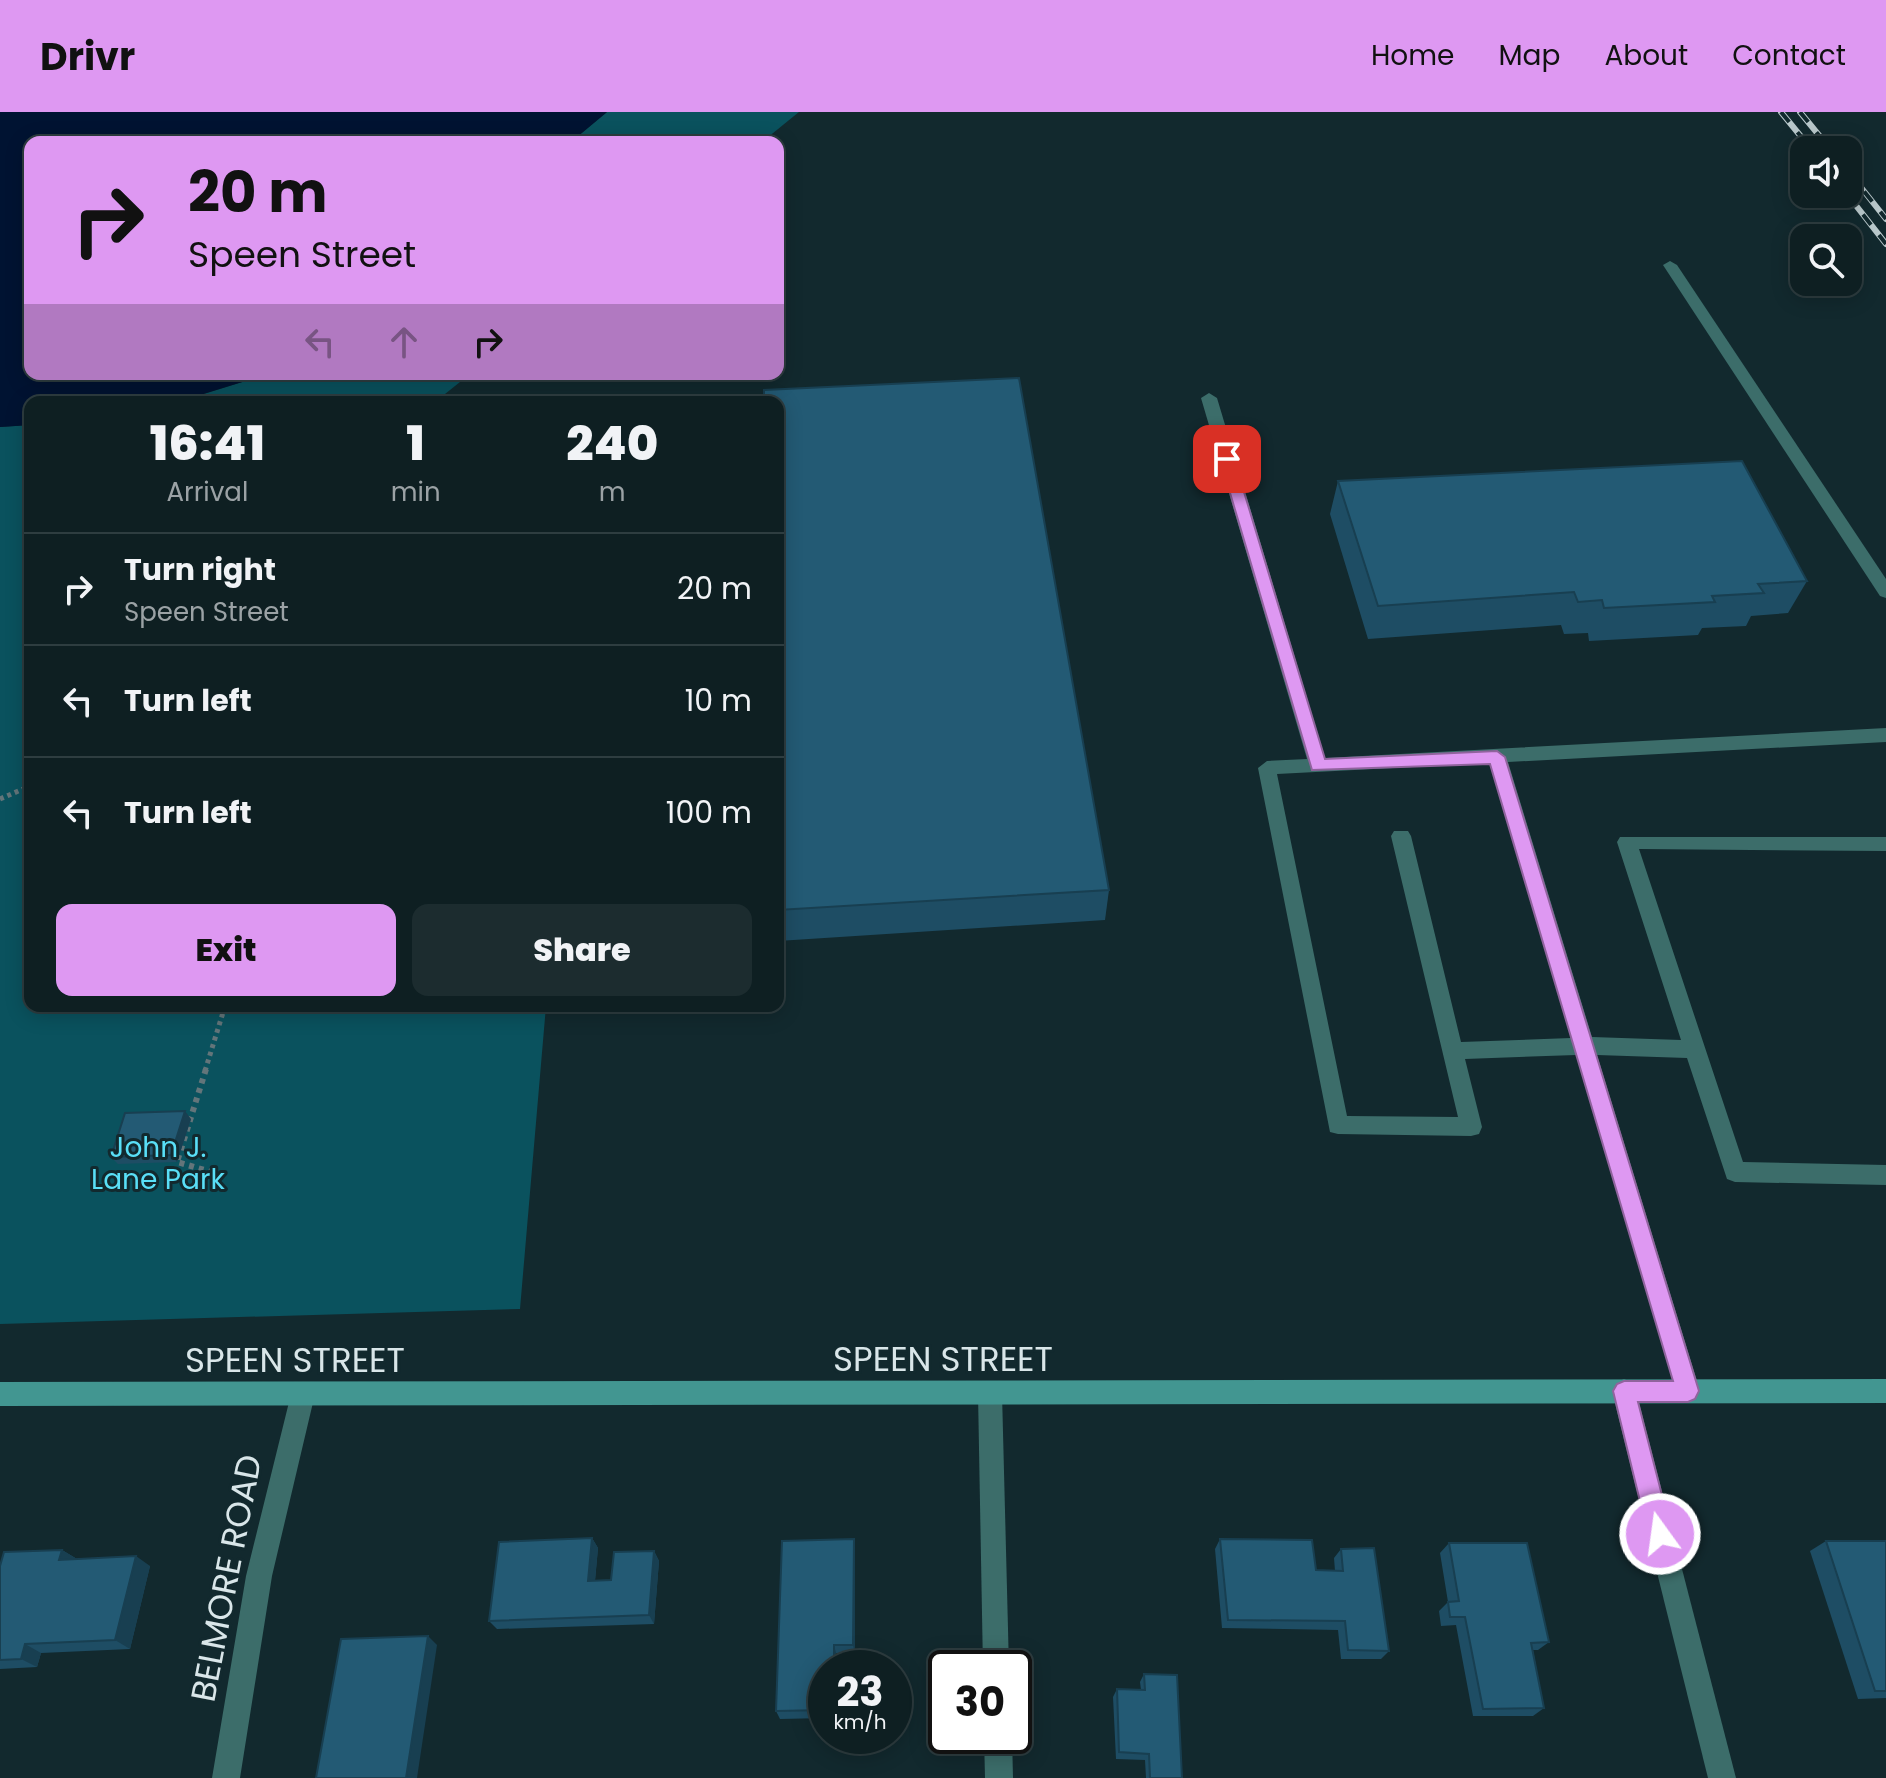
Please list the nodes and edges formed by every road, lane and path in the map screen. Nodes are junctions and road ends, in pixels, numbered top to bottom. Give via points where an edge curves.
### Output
1 (1670, 265) dead end
2 (1209, 398) dead end
3 (1886, 592) edge
4 (1886, 735) edge
5 (1497, 757) junction
6 (1318, 766) junction
7 (24, 789) edge
8 (0, 799) edge
9 (1401, 836) dead end
10 (1886, 844) edge
11 (223, 1012) edge
12 (1583, 1046) junction
13 (1695, 1049) junction
14 (1453, 1051) junction
15 (215, 1173) dead end
16 (1886, 1175) edge
17 (1624, 1391) junction
18 (1688, 1391) junction
19 (1886, 1391) edge
20 (990, 1393) junction
21 (0, 1394) edge
22 (303, 1394) junction
23 (996, 1650) edge
24 (998, 1754) edge
25 (226, 1778) edge
26 (999, 1778) edge
27 (1722, 1778) edge

1 - 3 street
2 - 6 street
4 - 5 street
5 - 6 street
5 - 12 street
6 - 14 street via 1267,768 1338,1125 1471,1127
7 - 8 path
9 - 14 street
10 - 13 street via 1627,842
11 - 15 path via 177,1162
12 - 13 street
12 - 14 street
12 - 18 street
13 - 16 street via 1735,1172
17 - 18 street, SPEEN STREET
17 - 20 street, SPEEN STREET
17 - 27 street
18 - 19 street, SPEEN STREET
20 - 22 street, SPEEN STREET
20 - 23 street
21 - 22 street, SPEEN STREET
22 - 25 street, BELMORE ROAD via 259,1576
24 - 26 street

